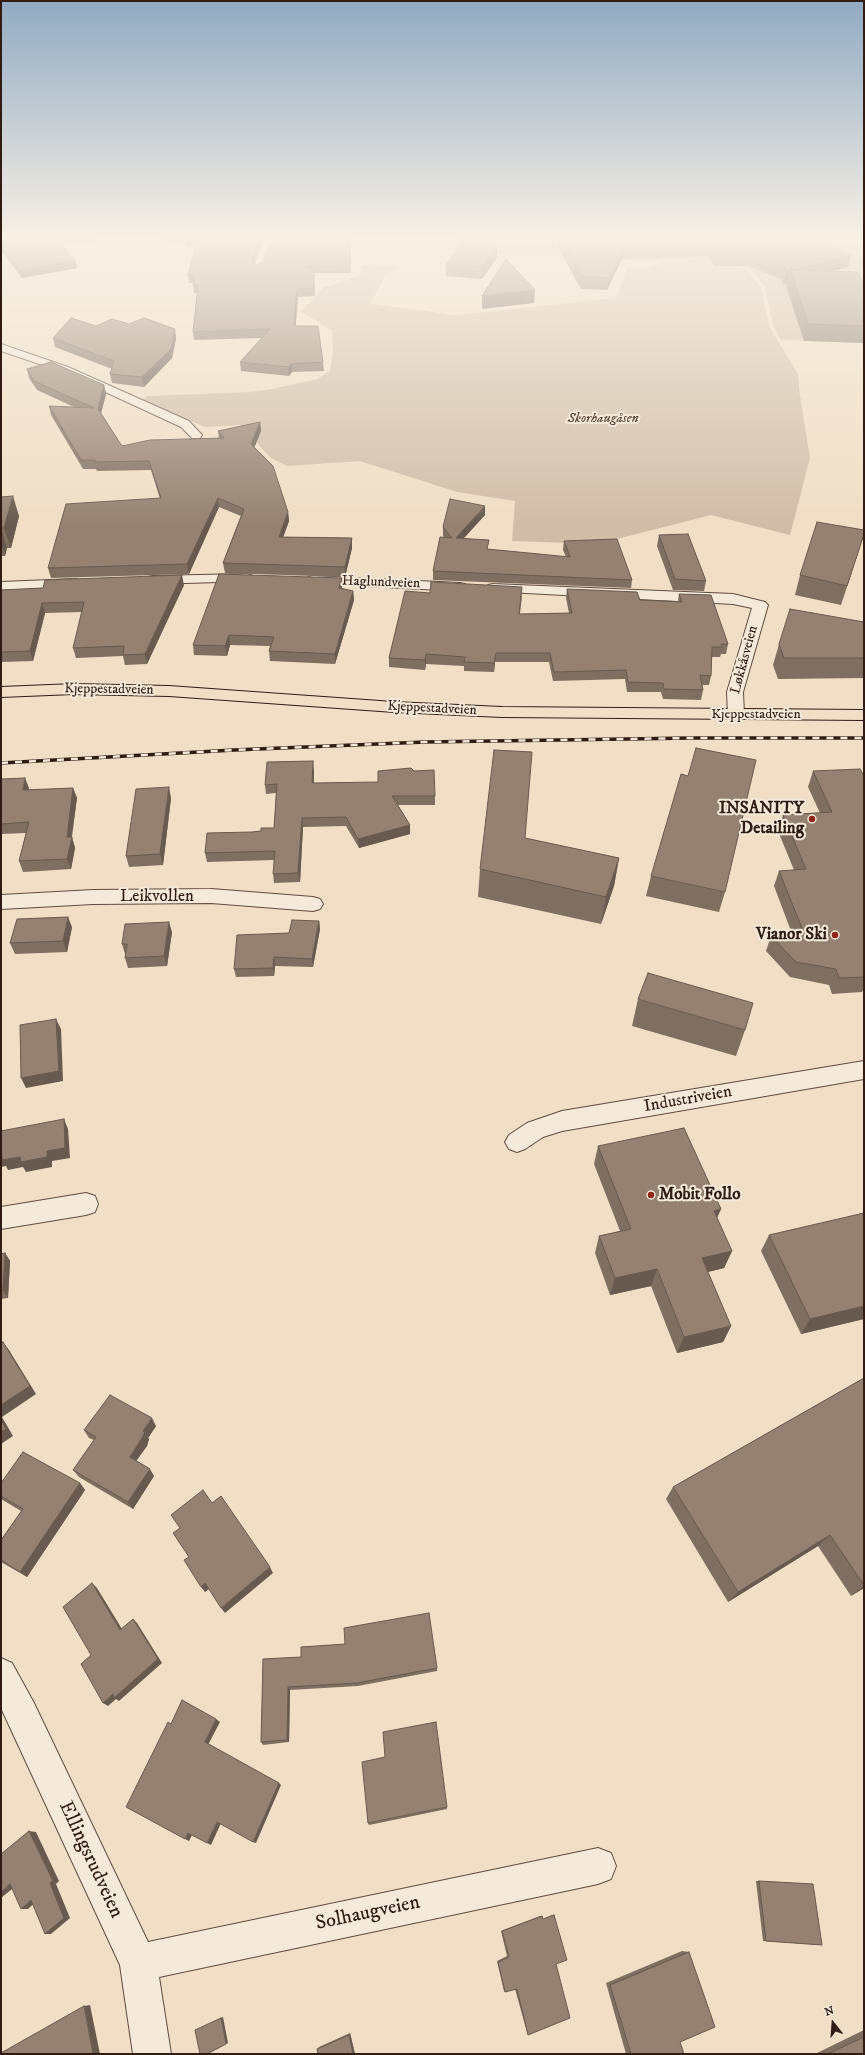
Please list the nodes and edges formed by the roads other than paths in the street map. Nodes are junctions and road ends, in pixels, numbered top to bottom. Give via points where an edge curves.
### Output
1 (1, 347) edge
2 (148, 394) dead end
3 (124, 396) junction
4 (196, 435) dead end
5 (262, 578) edge
6 (140, 580) edge
7 (300, 580) edge
8 (86, 582) edge
9 (1, 586) edge
10 (760, 605) joint
11 (1, 692) edge
12 (736, 715) junction
13 (864, 715) edge
14 (1, 902) edge
15 (313, 904) dead end
16 (864, 1070) edge
17 (517, 1142) dead end
18 (86, 1204) dead end
19 (1, 1218) edge
20 (1, 1674) edge
21 (598, 1866) dead end
22 (138, 1963) junction
23 (152, 2054) edge

1 - 3 street via 64,369
2 - 3 street
3 - 4 street via 185,424
5 - 6 street
7 - 10 street, Haglundveien via 733,598
8 - 9 street
10 - 12 street, Løkkåsveien via 735,692
11 - 12 main road, Kjeppestadveien via 106,689 438,710
12 - 13 main road, Kjeppestadveien
14 - 15 street, Leikvollen via 93,897 211,896
16 - 17 street, Industriveien via 562,1121 535,1130
18 - 19 street
20 - 22 street, Ellingsrudveien
21 - 22 street, Solhaugveien
22 - 23 street, Ellingsrudveien

